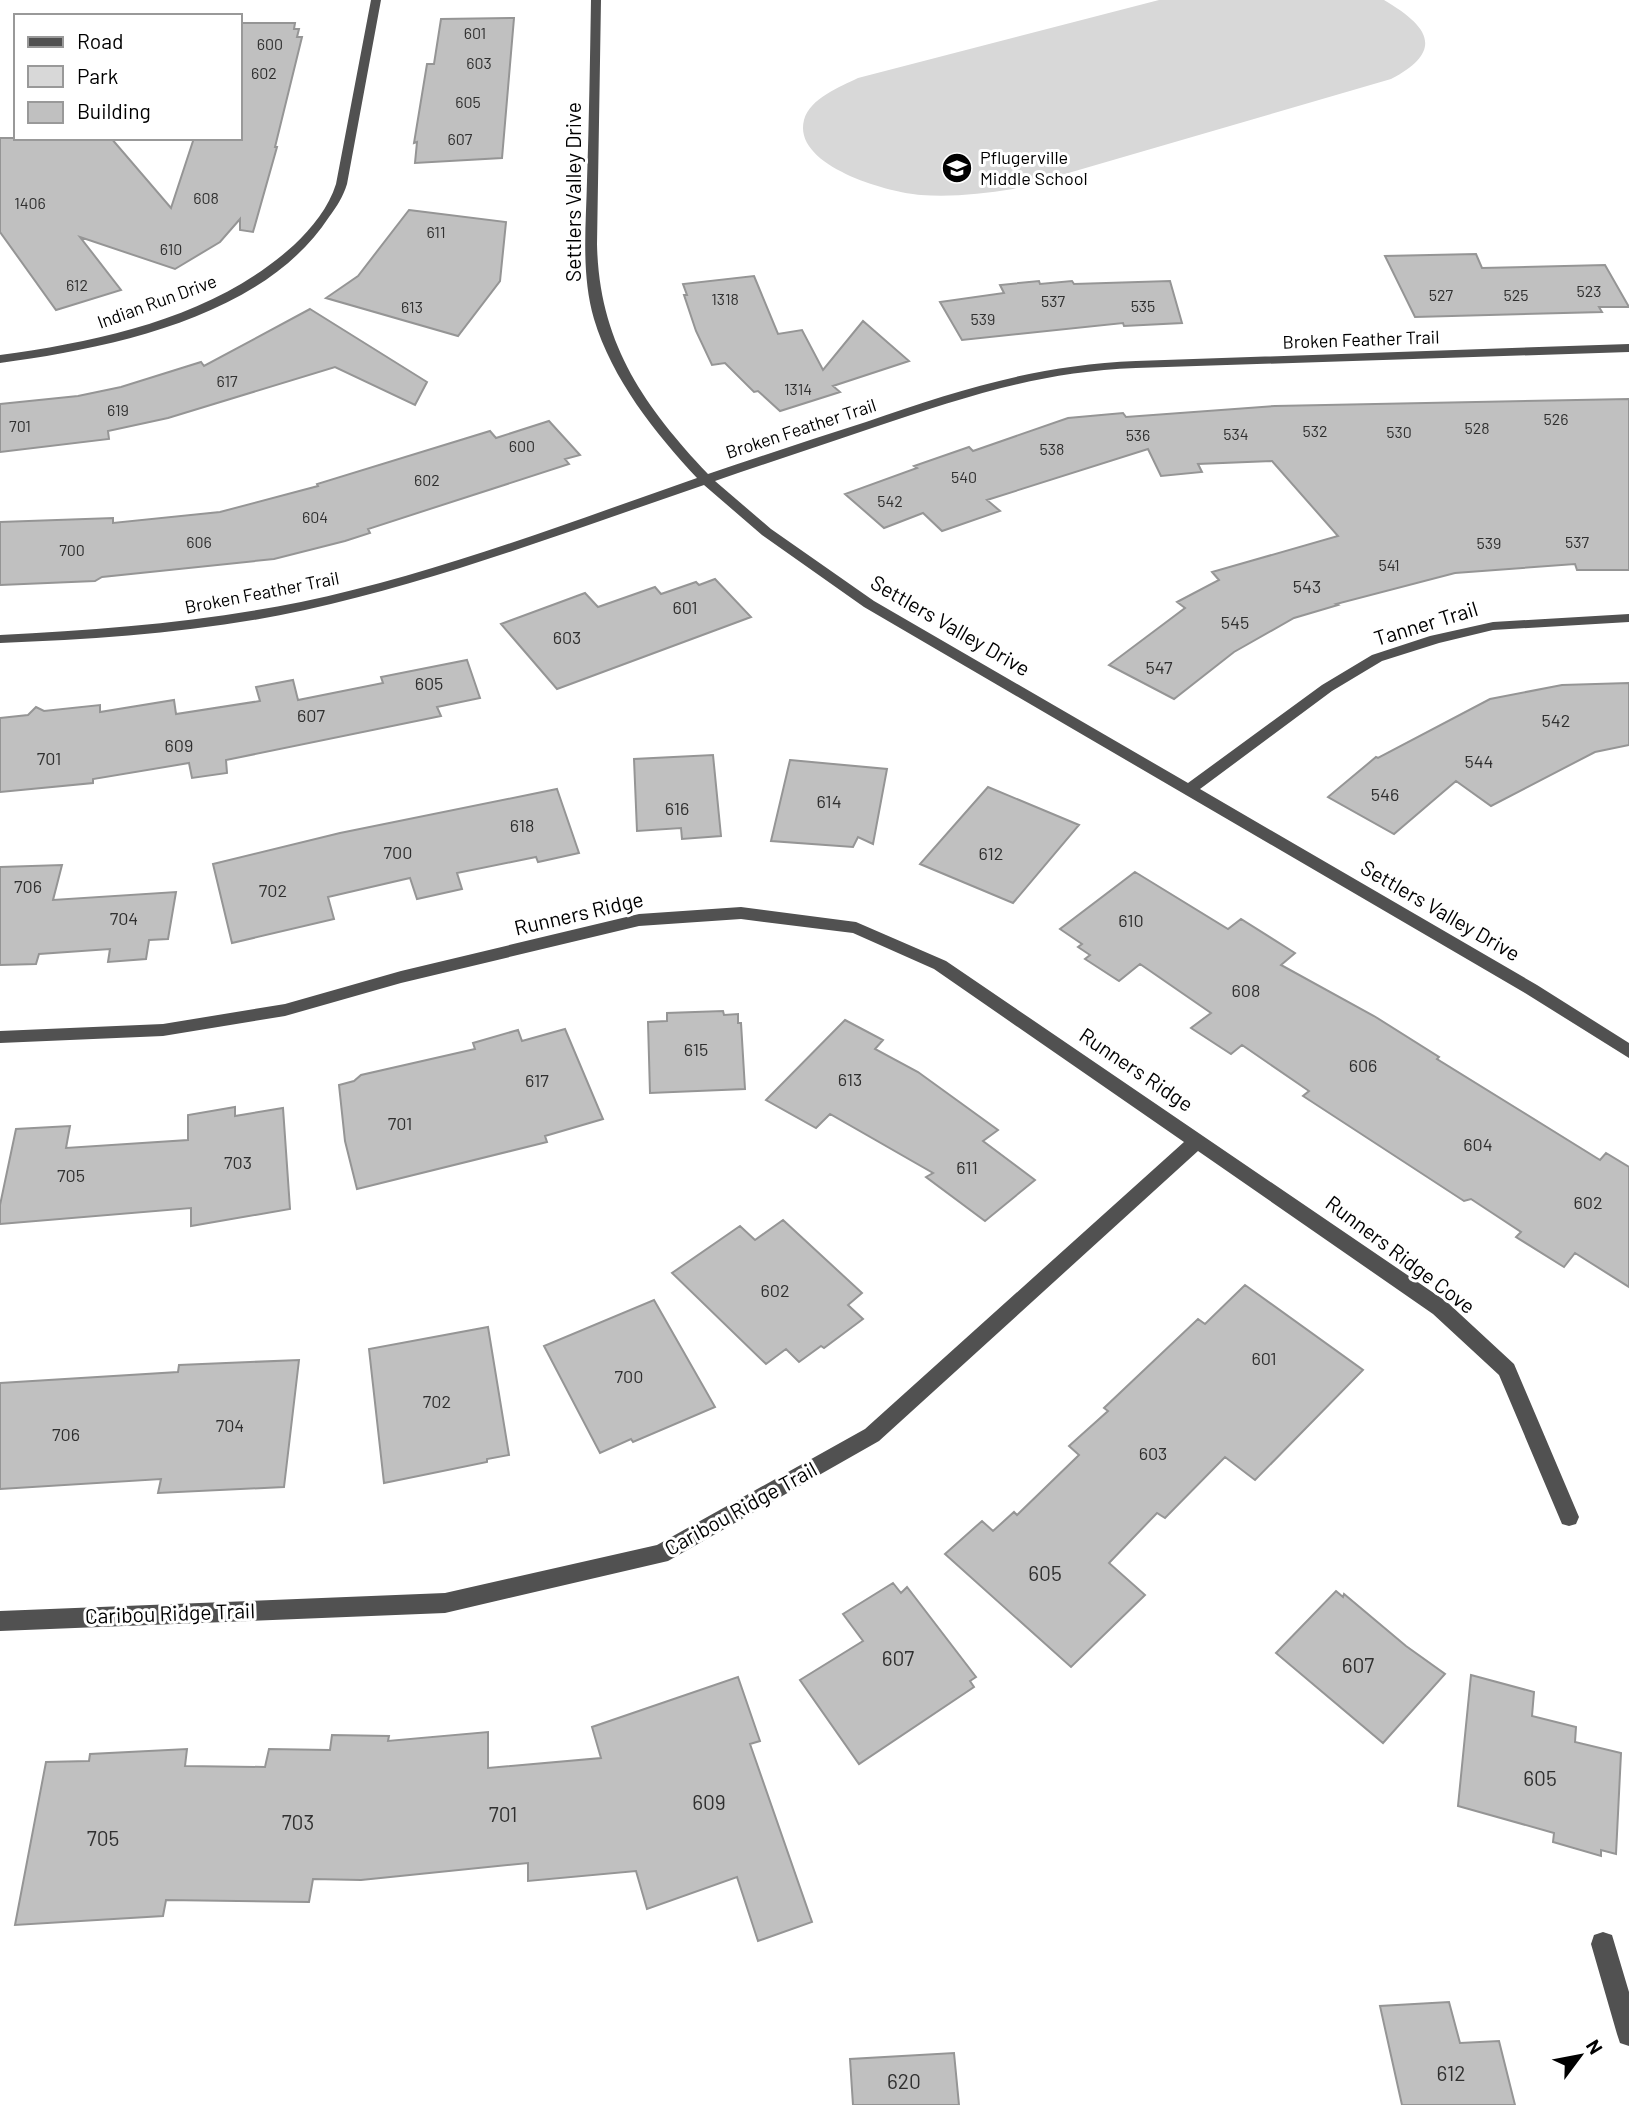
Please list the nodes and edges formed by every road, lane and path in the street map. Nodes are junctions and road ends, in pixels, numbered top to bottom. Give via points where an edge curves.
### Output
1 (376, 0) edge
2 (596, 0) edge
3 (1629, 348) edge
4 (0, 359) edge
5 (703, 479) junction
6 (1629, 618) edge
7 (0, 639) edge
8 (1190, 789) junction
9 (0, 1037) edge
10 (1629, 1052) edge
11 (1198, 1140) junction
12 (1569, 1517) dead end
13 (0, 1621) edge
14 (1603, 1944) dead end
15 (1629, 2034) edge

1 - 4 street, Indian Run Drive via 338,196 313,234 284,262 182,316 82,347
2 - 5 street, Settlers Valley Drive via 591,259 597,308 615,357 640,401
3 - 5 street, Broken Feather Trail via 1151,364 1052,372 982,389
5 - 7 street, Broken Feather Trail via 399,582 299,607 116,634
5 - 8 street, Settlers Valley Drive via 774,540 869,604
6 - 8 street, Tanner Trail via 1493,626 1377,658 1327,688
8 - 10 street, Settlers Valley Drive via 1531,989
9 - 11 street, Runners Ridge via 163,1030 271,1013 639,920 741,913 856,928 940,964
11 - 12 street, Runners Ridge Cove via 1440,1308 1507,1370
11 - 13 street, Caribou Ridge Trail via 872,1435 661,1554 445,1603
14 - 15 street

